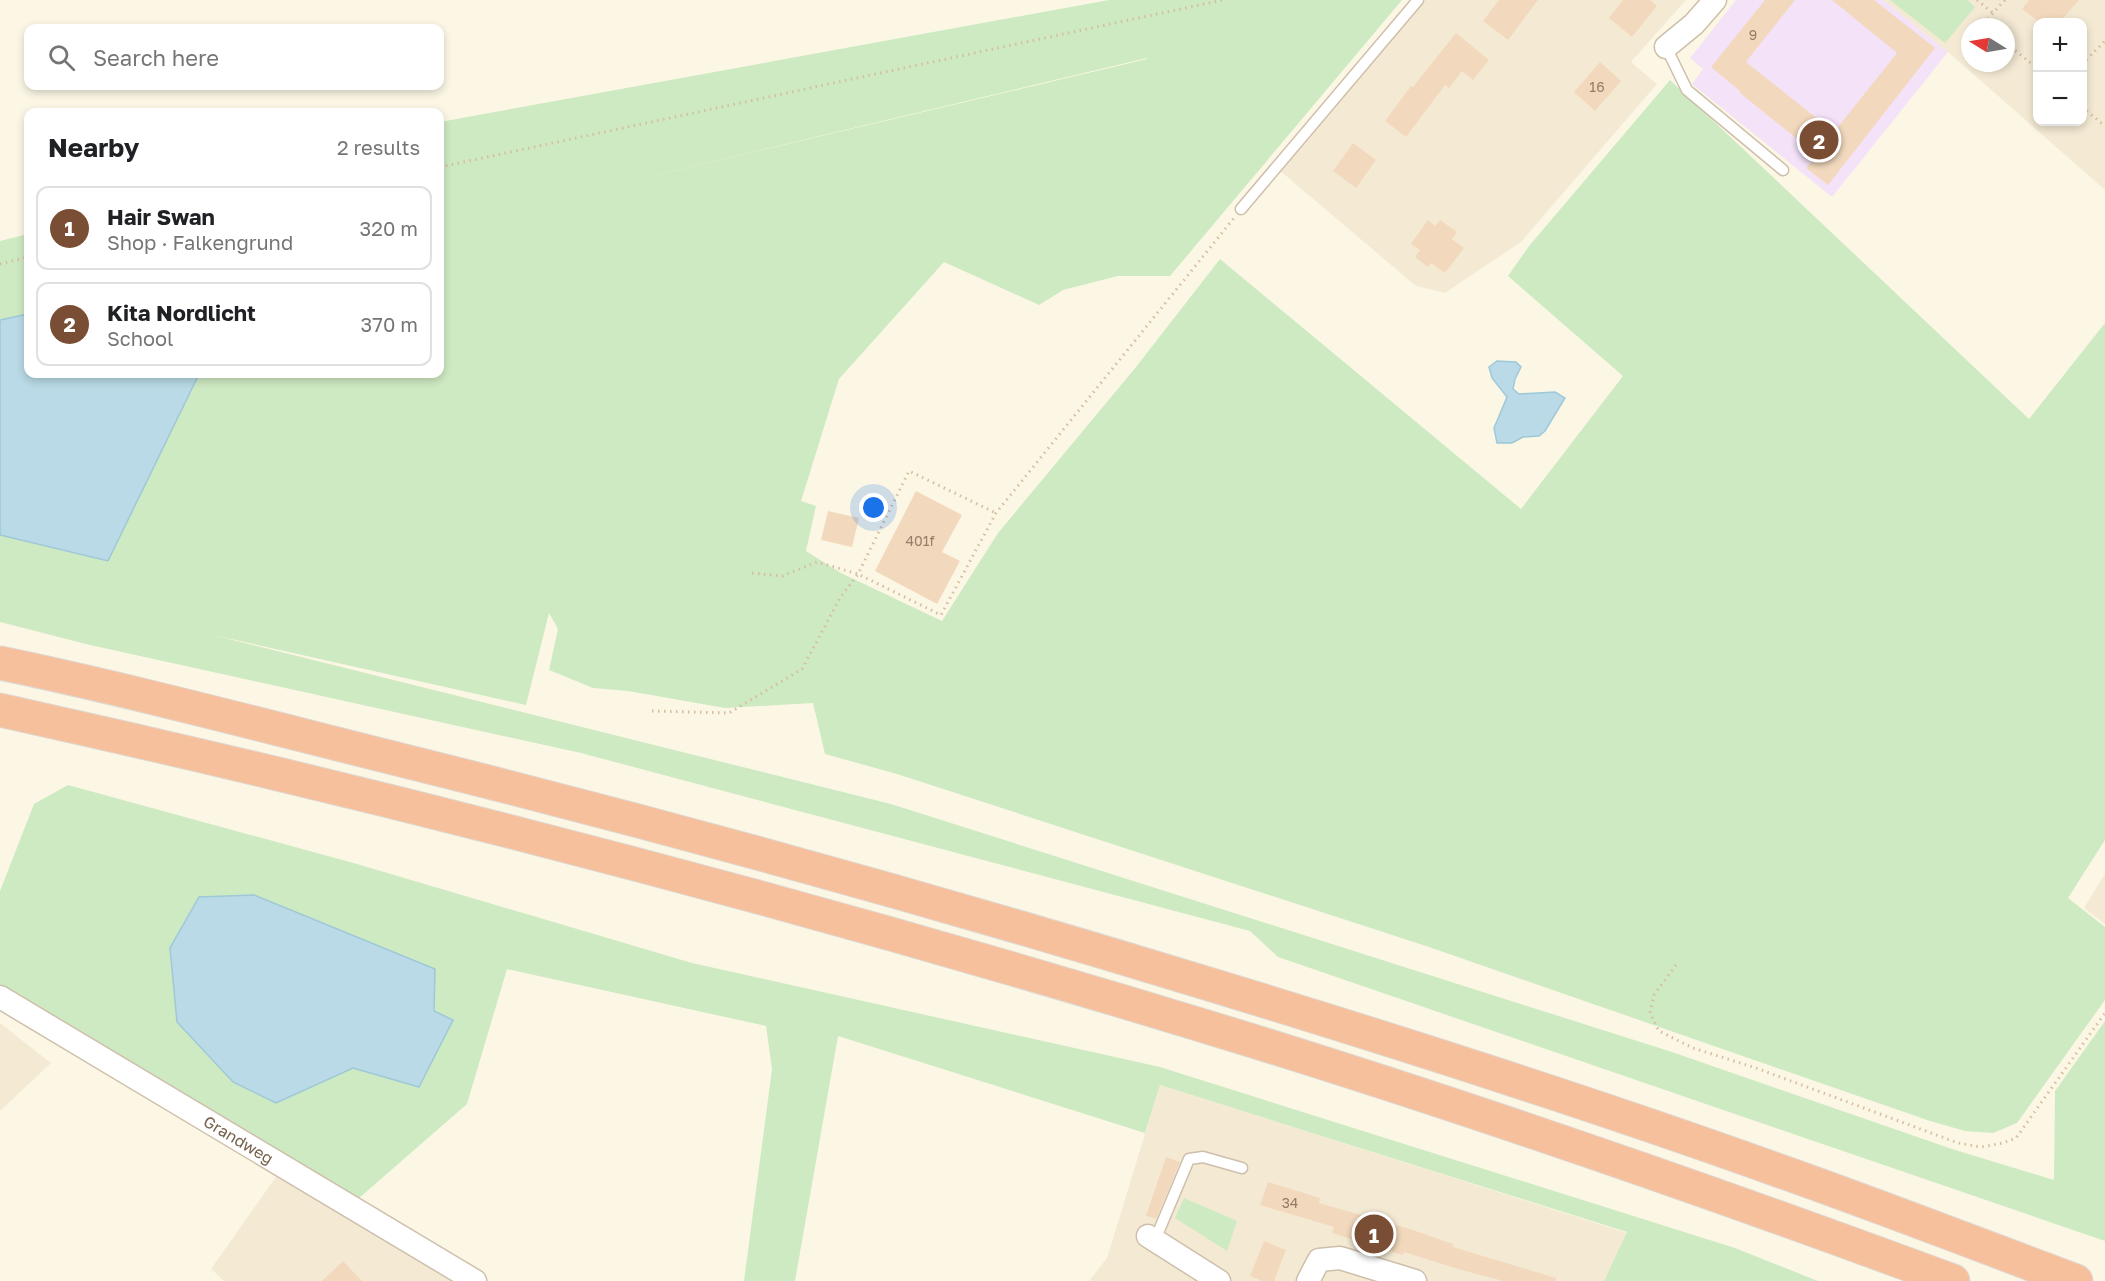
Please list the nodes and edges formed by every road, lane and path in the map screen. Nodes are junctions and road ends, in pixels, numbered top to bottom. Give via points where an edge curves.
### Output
1 (1223, 0) edge
2 (1418, 0) edge
3 (1715, 0) edge
4 (1977, 0) edge
5 (2005, 0) edge
6 (1992, 13) junction
7 (1988, 18) edge
8 (2105, 40) edge
9 (1666, 47) joint
10 (2015, 51) edge
11 (2087, 59) edge
12 (2033, 66) edge
13 (2087, 111) edge
14 (2105, 126) edge
15 (444, 166) edge
16 (1783, 171) dead end
17 (1241, 209) joint
18 (24, 258) edge
19 (0, 264) edge
20 (996, 513) junction
21 (752, 573) dead end
22 (858, 574) junction
23 (0, 663) edge
24 (0, 710) edge
25 (652, 711) dead end
26 (1676, 965) dead end
27 (0, 997) edge
28 (2105, 1013) edge
29 (1242, 1168) dead end
30 (1151, 1238) joint
31 (475, 1281) edge
32 (1219, 1281) edge
33 (1308, 1281) edge
34 (1416, 1281) edge
35 (1953, 1281) edge
36 (2076, 1281) edge

1 - 15 path
2 - 17 lane
3 - 9 street
4 - 6 path
5 - 6 path
6 - 7 path
8 - 11 path
9 - 16 lane via 1687,90
10 - 12 path
13 - 14 path
17 - 20 path
18 - 19 path
20 - 22 path via 941,615
20 - 22 path via 909,471
21 - 22 path via 782,576 817,562
22 - 25 path via 840,598 802,669 729,713
23 - 36 highway via 532,792 995,919 1482,1070 1778,1170
24 - 35 highway via 520,835 921,942 1257,1042 1450,1105 1758,1209
26 - 28 path via 1654,995 1650,1012 1659,1031 1693,1048 1958,1143 1981,1147 2016,1138
27 - 31 street, Grandweg
29 - 30 lane via 1203,1157 1189,1159
30 - 32 street
33 - 34 street via 1319,1260 1340,1258

